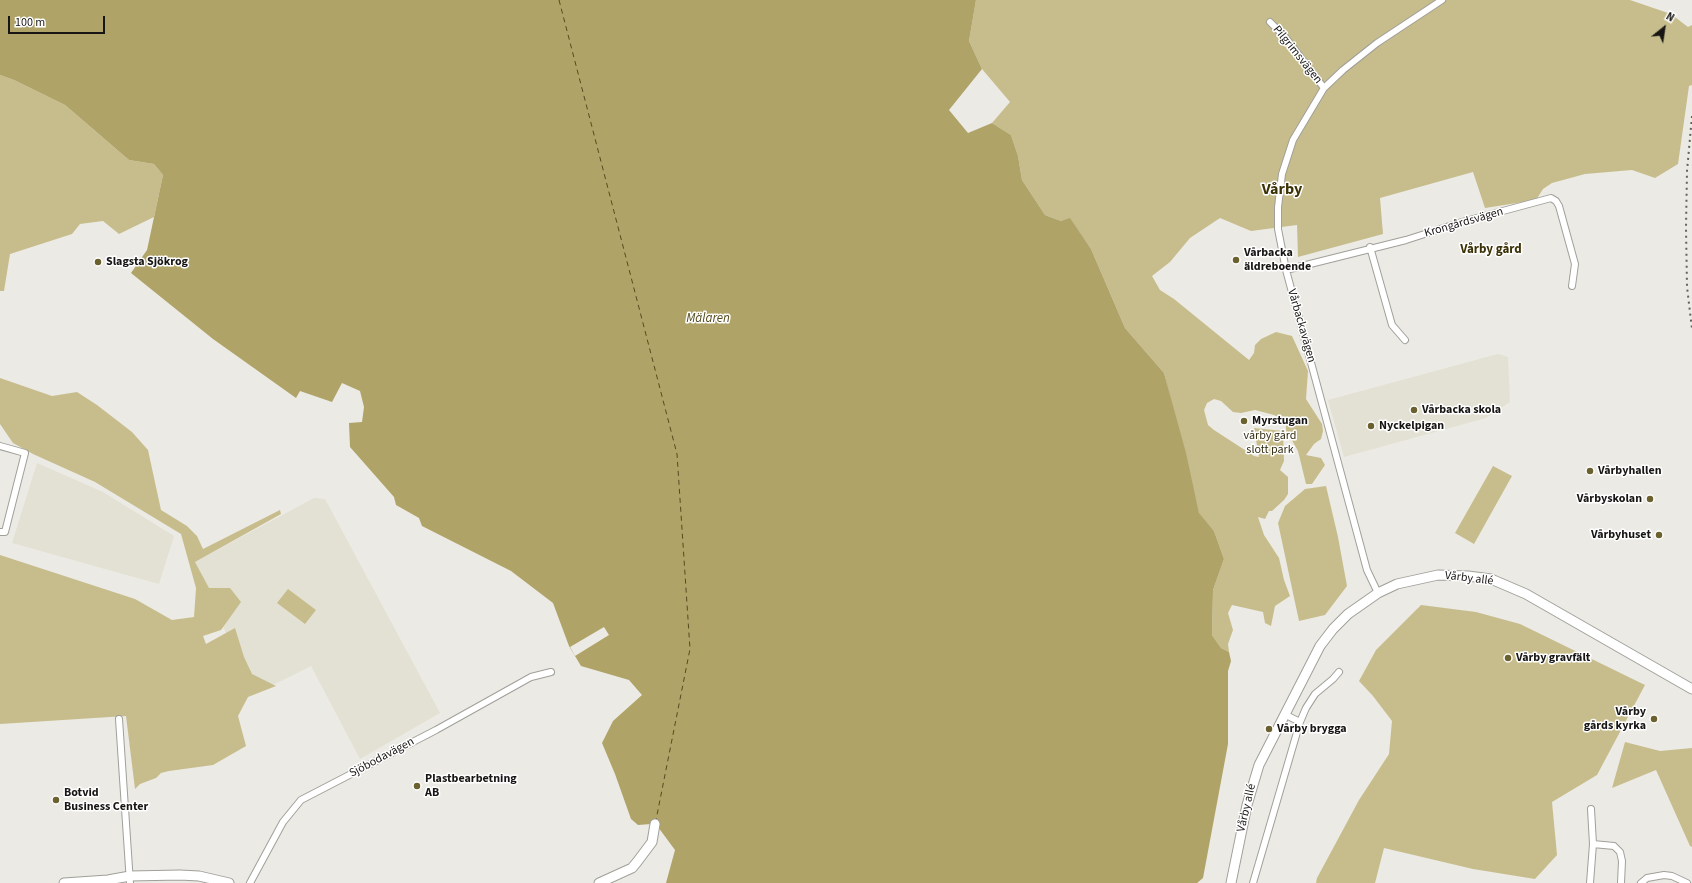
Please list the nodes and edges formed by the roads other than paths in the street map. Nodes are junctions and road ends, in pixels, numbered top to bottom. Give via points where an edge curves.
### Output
1 (1442, 0) edge
2 (1270, 22) dead end
3 (1324, 88) junction
4 (1370, 248) junction
5 (1286, 270) junction
6 (1572, 286) dead end
7 (1405, 340) dead end
8 (0, 446) edge
9 (3, 532) edge
10 (1378, 593) junction
11 (551, 672) dead end
12 (1339, 672) dead end
13 (1692, 689) edge
14 (1284, 714) junction
15 (119, 719) dead end
16 (1300, 722) junction
17 (1591, 809) dead end
18 (655, 824) dead end
19 (1593, 844) junction
20 (130, 879) edge
21 (64, 883) edge
22 (229, 883) edge
23 (250, 883) edge
24 (599, 883) edge
25 (1231, 883) edge
26 (1253, 883) edge
27 (1590, 883) edge
28 (1620, 883) edge
29 (1641, 883) edge
30 (1687, 883) edge

1 - 3 street, Vårbackavägen via 1377,43
2 - 3 street, Pilgrimsvägen via 1285,37
3 - 5 street, Vårbackavägen via 1293,140 1282,174 1278,229
4 - 5 street, Krongårdsvägen
4 - 6 street, Krongårdsvägen via 1550,198 1559,206 1575,264
4 - 7 street via 1392,325
5 - 10 street, Vårbackavägen via 1368,570
8 - 9 street via 25,453
10 - 13 street, Vårby allé via 1397,584 1438,575 1491,579 1526,594
10 - 14 street, Vårby allé via 1352,611 1333,629 1320,646
11 - 23 street, Sjöbodavägen via 531,677 301,800 283,822
12 - 16 street via 1315,694
14 - 16 street
14 - 25 street, Vårby allé via 1253,783
15 - 20 street
16 - 26 street
17 - 19 street
18 - 24 street via 652,842 632,868
19 - 27 street
19 - 28 street via 1614,846 1620,852
20 - 21 street
20 - 22 street via 180,875 199,876
29 - 30 street via 1647,878 1664,875

